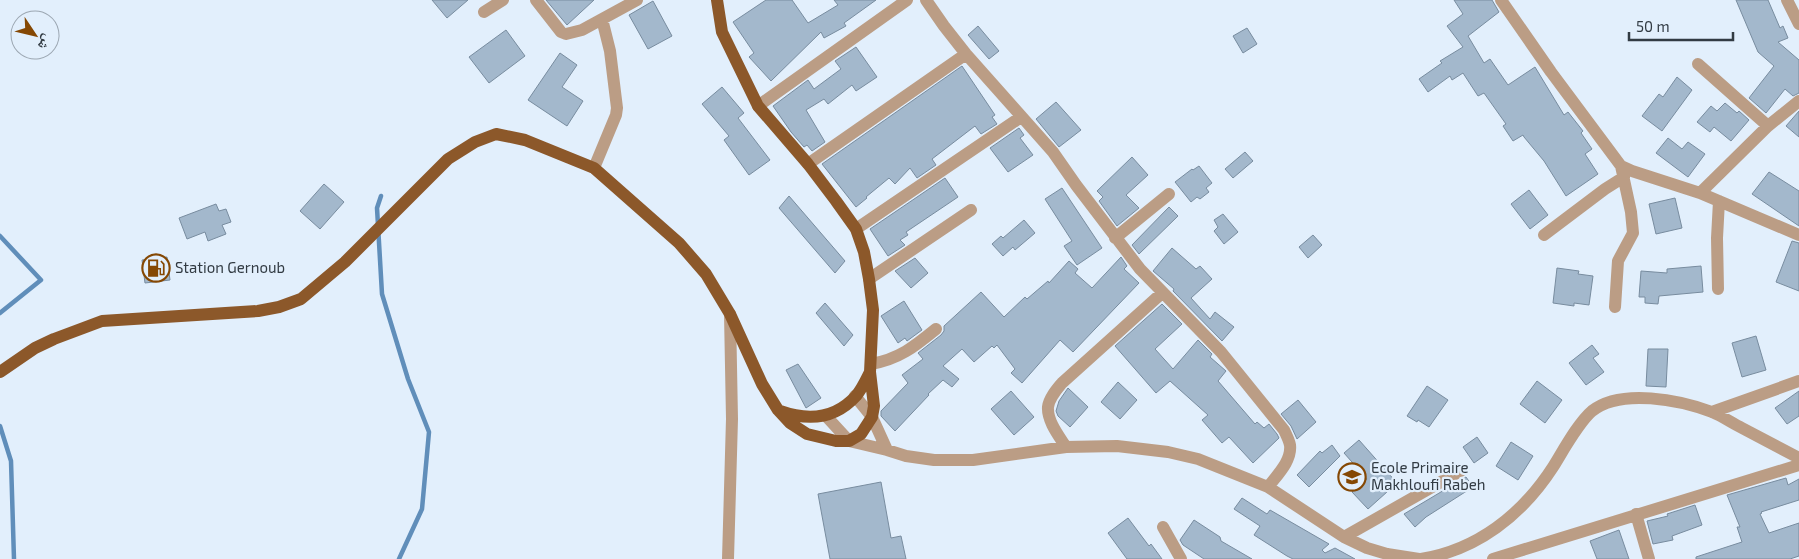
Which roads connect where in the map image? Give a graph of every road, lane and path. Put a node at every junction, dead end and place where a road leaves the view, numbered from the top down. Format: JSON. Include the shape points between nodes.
{"nodes":[{"id":1,"x":503,"y":0,"type":"edge"},
{"id":2,"x":536,"y":0,"type":"edge"},
{"id":3,"x":637,"y":0,"type":"edge"},
{"id":4,"x":717,"y":0,"type":"edge"},
{"id":5,"x":907,"y":0,"type":"edge"},
{"id":6,"x":926,"y":0,"type":"edge"},
{"id":7,"x":1501,"y":0,"type":"edge"},
{"id":8,"x":1787,"y":0,"type":"edge"},
{"id":9,"x":484,"y":12,"type":"dead end"},
{"id":10,"x":602,"y":19,"type":"junction"},
{"id":11,"x":1799,"y":24,"type":"edge"},
{"id":12,"x":966,"y":54,"type":"junction"},
{"id":13,"x":1698,"y":64,"type":"dead end"},
{"id":14,"x":1799,"y":100,"type":"edge"},
{"id":15,"x":758,"y":106,"type":"junction"},
{"id":16,"x":1021,"y":117,"type":"junction"},
{"id":17,"x":1768,"y":126,"type":"junction"},
{"id":18,"x":808,"y":164,"type":"junction"},
{"id":19,"x":594,"y":168,"type":"junction"},
{"id":20,"x":1622,"y":171,"type":"junction"},
{"id":21,"x":1700,"y":192,"type":"junction"},
{"id":22,"x":1169,"y":194,"type":"dead end"},
{"id":23,"x":1719,"y":202,"type":"junction"},
{"id":24,"x":972,"y":210,"type":"dead end"},
{"id":25,"x":856,"y":229,"type":"junction"},
{"id":26,"x":1544,"y":235,"type":"dead end"},
{"id":27,"x":1799,"y":235,"type":"edge"},
{"id":28,"x":1116,"y":238,"type":"junction"},
{"id":29,"x":869,"y":279,"type":"junction"},
{"id":30,"x":1718,"y":289,"type":"dead end"},
{"id":31,"x":1162,"y":293,"type":"junction"},
{"id":32,"x":1615,"y":307,"type":"dead end"},
{"id":33,"x":730,"y":314,"type":"junction"},
{"id":34,"x":936,"y":329,"type":"dead end"},
{"id":35,"x":870,"y":368,"type":"junction"},
{"id":36,"x":0,"y":372,"type":"edge"},
{"id":37,"x":1799,"y":381,"type":"edge"},
{"id":38,"x":855,"y":396,"type":"junction"},
{"id":39,"x":778,"y":410,"type":"junction"},
{"id":40,"x":1712,"y":412,"type":"junction"},
{"id":41,"x":826,"y":416,"type":"junction"},
{"id":42,"x":872,"y":417,"type":"junction"},
{"id":43,"x":849,"y":441,"type":"junction"},
{"id":44,"x":1066,"y":447,"type":"junction"},
{"id":45,"x":887,"y":450,"type":"junction"},
{"id":46,"x":1799,"y":458,"type":"edge"},
{"id":47,"x":1799,"y":465,"type":"edge"},
{"id":48,"x":1462,"y":470,"type":"dead end"},
{"id":49,"x":1268,"y":486,"type":"junction"},
{"id":50,"x":1636,"y":514,"type":"junction"},
{"id":51,"x":1164,"y":527,"type":"dead end"},
{"id":52,"x":1344,"y":537,"type":"junction"},
{"id":53,"x":1370,"y":553,"type":"edge"},
{"id":54,"x":728,"y":559,"type":"edge"},
{"id":55,"x":1180,"y":559,"type":"edge"},
{"id":56,"x":1420,"y":559,"type":"edge"},
{"id":57,"x":1493,"y":559,"type":"edge"},
{"id":58,"x":1649,"y":559,"type":"edge"}],
"edges":[{"from":1,"to":9,"type":"street"},
{"from":2,"to":10,"type":"street","via":[[566,34]]},
{"from":3,"to":10,"type":"street"},
{"from":4,"to":15,"type":"main road","via":[[722,32]]},
{"from":5,"to":15,"type":"street"},
{"from":6,"to":12,"type":"street"},
{"from":7,"to":20,"type":"street"},
{"from":8,"to":11,"type":"street"},
{"from":10,"to":19,"type":"street","via":[[610,51],[617,108]]},
{"from":12,"to":16,"type":"street"},
{"from":12,"to":18,"type":"street"},
{"from":13,"to":17,"type":"street"},
{"from":14,"to":17,"type":"street"},
{"from":15,"to":18,"type":"main road"},
{"from":16,"to":25,"type":"street"},
{"from":16,"to":28,"type":"street","via":[[1053,152]]},
{"from":17,"to":21,"type":"street"},
{"from":18,"to":25,"type":"main road"},
{"from":19,"to":33,"type":"main road","via":[[679,243],[706,274]]},
{"from":19,"to":36,"type":"main road","via":[[525,140],[496,134],[475,142],[448,159],[345,262],[301,299],[258,311],[102,321],[54,338]]},
{"from":20,"to":21,"type":"street"},
{"from":20,"to":26,"type":"street","via":[[1605,189]]},
{"from":20,"to":32,"type":"street","via":[[1633,233],[1618,261]]},
{"from":21,"to":23,"type":"street"},
{"from":22,"to":28,"type":"street"},
{"from":23,"to":27,"type":"street"},
{"from":23,"to":30,"type":"street"},
{"from":24,"to":29,"type":"street"},
{"from":25,"to":29,"type":"main road"},
{"from":28,"to":31,"type":"street"},
{"from":29,"to":35,"type":"main road","via":[[873,310]]},
{"from":31,"to":44,"type":"street","via":[[1062,383],[1053,395],[1048,407],[1052,422]]},
{"from":31,"to":49,"type":"street","via":[[1221,352],[1284,430],[1290,454]]},
{"from":33,"to":39,"type":"main road","via":[[762,384]]},
{"from":33,"to":54,"type":"street","via":[[732,419]]},
{"from":34,"to":35,"type":"street","via":[[902,355]]},
{"from":35,"to":38,"type":"main road"},
{"from":35,"to":42,"type":"main road"},
{"from":37,"to":40,"type":"street"},
{"from":38,"to":41,"type":"main road"},
{"from":38,"to":42,"type":"street"},
{"from":39,"to":41,"type":"main road","via":[[793,416]]},
{"from":39,"to":43,"type":"main road","via":[[807,434]]},
{"from":40,"to":46,"type":"street"},
{"from":40,"to":56,"type":"street","via":[[1672,401],[1635,397],[1610,401],[1592,411],[1534,493],[1502,524],[1456,551]]},
{"from":41,"to":43,"type":"street"},
{"from":42,"to":43,"type":"main road","via":[[861,434]]},
{"from":42,"to":45,"type":"street"},
{"from":43,"to":45,"type":"street"},
{"from":44,"to":45,"type":"street","via":[[973,460],[934,460]]},
{"from":44,"to":49,"type":"street","via":[[1117,446],[1168,452],[1198,459]]},
{"from":47,"to":50,"type":"street"},
{"from":48,"to":52,"type":"street"},
{"from":49,"to":52,"type":"street"},
{"from":50,"to":57,"type":"street"},
{"from":50,"to":58,"type":"street"},
{"from":51,"to":55,"type":"street"},
{"from":52,"to":53,"type":"street"},
{"from":53,"to":56,"type":"street"}]}
